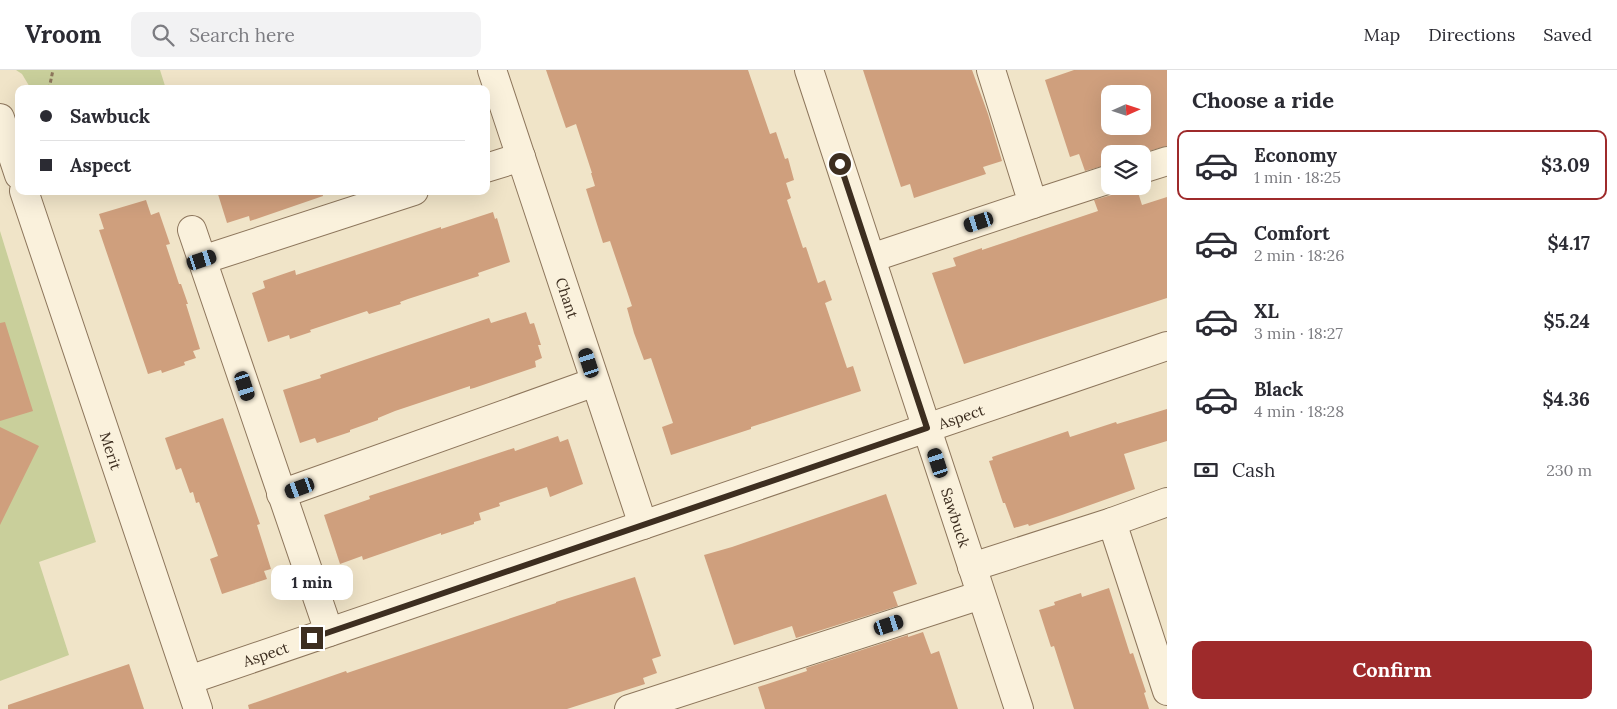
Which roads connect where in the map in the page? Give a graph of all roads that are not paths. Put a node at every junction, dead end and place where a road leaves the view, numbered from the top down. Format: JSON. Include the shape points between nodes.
{"nodes":[{"id":1,"x":492,"y":70,"type":"edge"},
{"id":2,"x":809,"y":70,"type":"edge"},
{"id":3,"x":991,"y":70,"type":"edge"},
{"id":4,"x":0,"y":118,"type":"edge"},
{"id":5,"x":521,"y":156,"type":"junction"},
{"id":6,"x":1167,"y":161,"type":"edge"},
{"id":7,"x":15,"y":163,"type":"edge"},
{"id":8,"x":1151,"y":166,"type":"edge"},
{"id":9,"x":490,"y":167,"type":"edge"},
{"id":10,"x":1101,"y":182,"type":"edge"},
{"id":11,"x":25,"y":195,"type":"edge"},
{"id":12,"x":402,"y":195,"type":"edge"},
{"id":13,"x":1033,"y":204,"type":"junction"},
{"id":14,"x":192,"y":230,"type":"dead end"},
{"id":15,"x":871,"y":258,"type":"junction"},
{"id":16,"x":202,"y":260,"type":"junction"},
{"id":17,"x":1167,"y":346,"type":"edge"},
{"id":18,"x":595,"y":382,"type":"junction"},
{"id":19,"x":927,"y":428,"type":"junction"},
{"id":20,"x":281,"y":494,"type":"junction"},
{"id":21,"x":1167,"y":502,"type":"edge"},
{"id":22,"x":1112,"y":522,"type":"junction"},
{"id":23,"x":644,"y":525,"type":"junction"},
{"id":24,"x":972,"y":567,"type":"junction"},
{"id":25,"x":981,"y":595,"type":"junction"},
{"id":26,"x":329,"y":632,"type":"junction"},
{"id":27,"x":189,"y":680,"type":"junction"},
{"id":28,"x":1167,"y":691,"type":"edge"},
{"id":29,"x":198,"y":709,"type":"edge"},
{"id":30,"x":629,"y":709,"type":"edge"},
{"id":31,"x":1020,"y":709,"type":"edge"}],
"edges":[{"from":1,"to":5,"type":"street","name":"Chant"},
{"from":2,"to":15,"type":"street","name":"Sawbuck"},
{"from":3,"to":13,"type":"street"},
{"from":4,"to":7,"type":"street"},
{"from":5,"to":9,"type":"street"},
{"from":5,"to":18,"type":"street","name":"Chant"},
{"from":6,"to":8,"type":"street"},
{"from":10,"to":13,"type":"street"},
{"from":11,"to":27,"type":"street","name":"Merit"},
{"from":12,"to":16,"type":"street"},
{"from":13,"to":15,"type":"street"},
{"from":14,"to":16,"type":"street"},
{"from":15,"to":19,"type":"street","name":"Sawbuck"},
{"from":16,"to":20,"type":"street"},
{"from":17,"to":19,"type":"street","name":"Aspect"},
{"from":18,"to":20,"type":"street"},
{"from":18,"to":23,"type":"street","name":"Chant"},
{"from":19,"to":23,"type":"street","name":"Aspect"},
{"from":19,"to":24,"type":"street","name":"Sawbuck"},
{"from":20,"to":26,"type":"street"},
{"from":21,"to":22,"type":"street"},
{"from":22,"to":24,"type":"street"},
{"from":22,"to":28,"type":"street"},
{"from":23,"to":26,"type":"street","name":"Aspect"},
{"from":24,"to":25,"type":"street","name":"Sawbuck"},
{"from":25,"to":30,"type":"street"},
{"from":25,"to":31,"type":"street","name":"Sawbuck"},
{"from":26,"to":27,"type":"street","name":"Aspect"},
{"from":27,"to":29,"type":"street","name":"Merit"}]}
